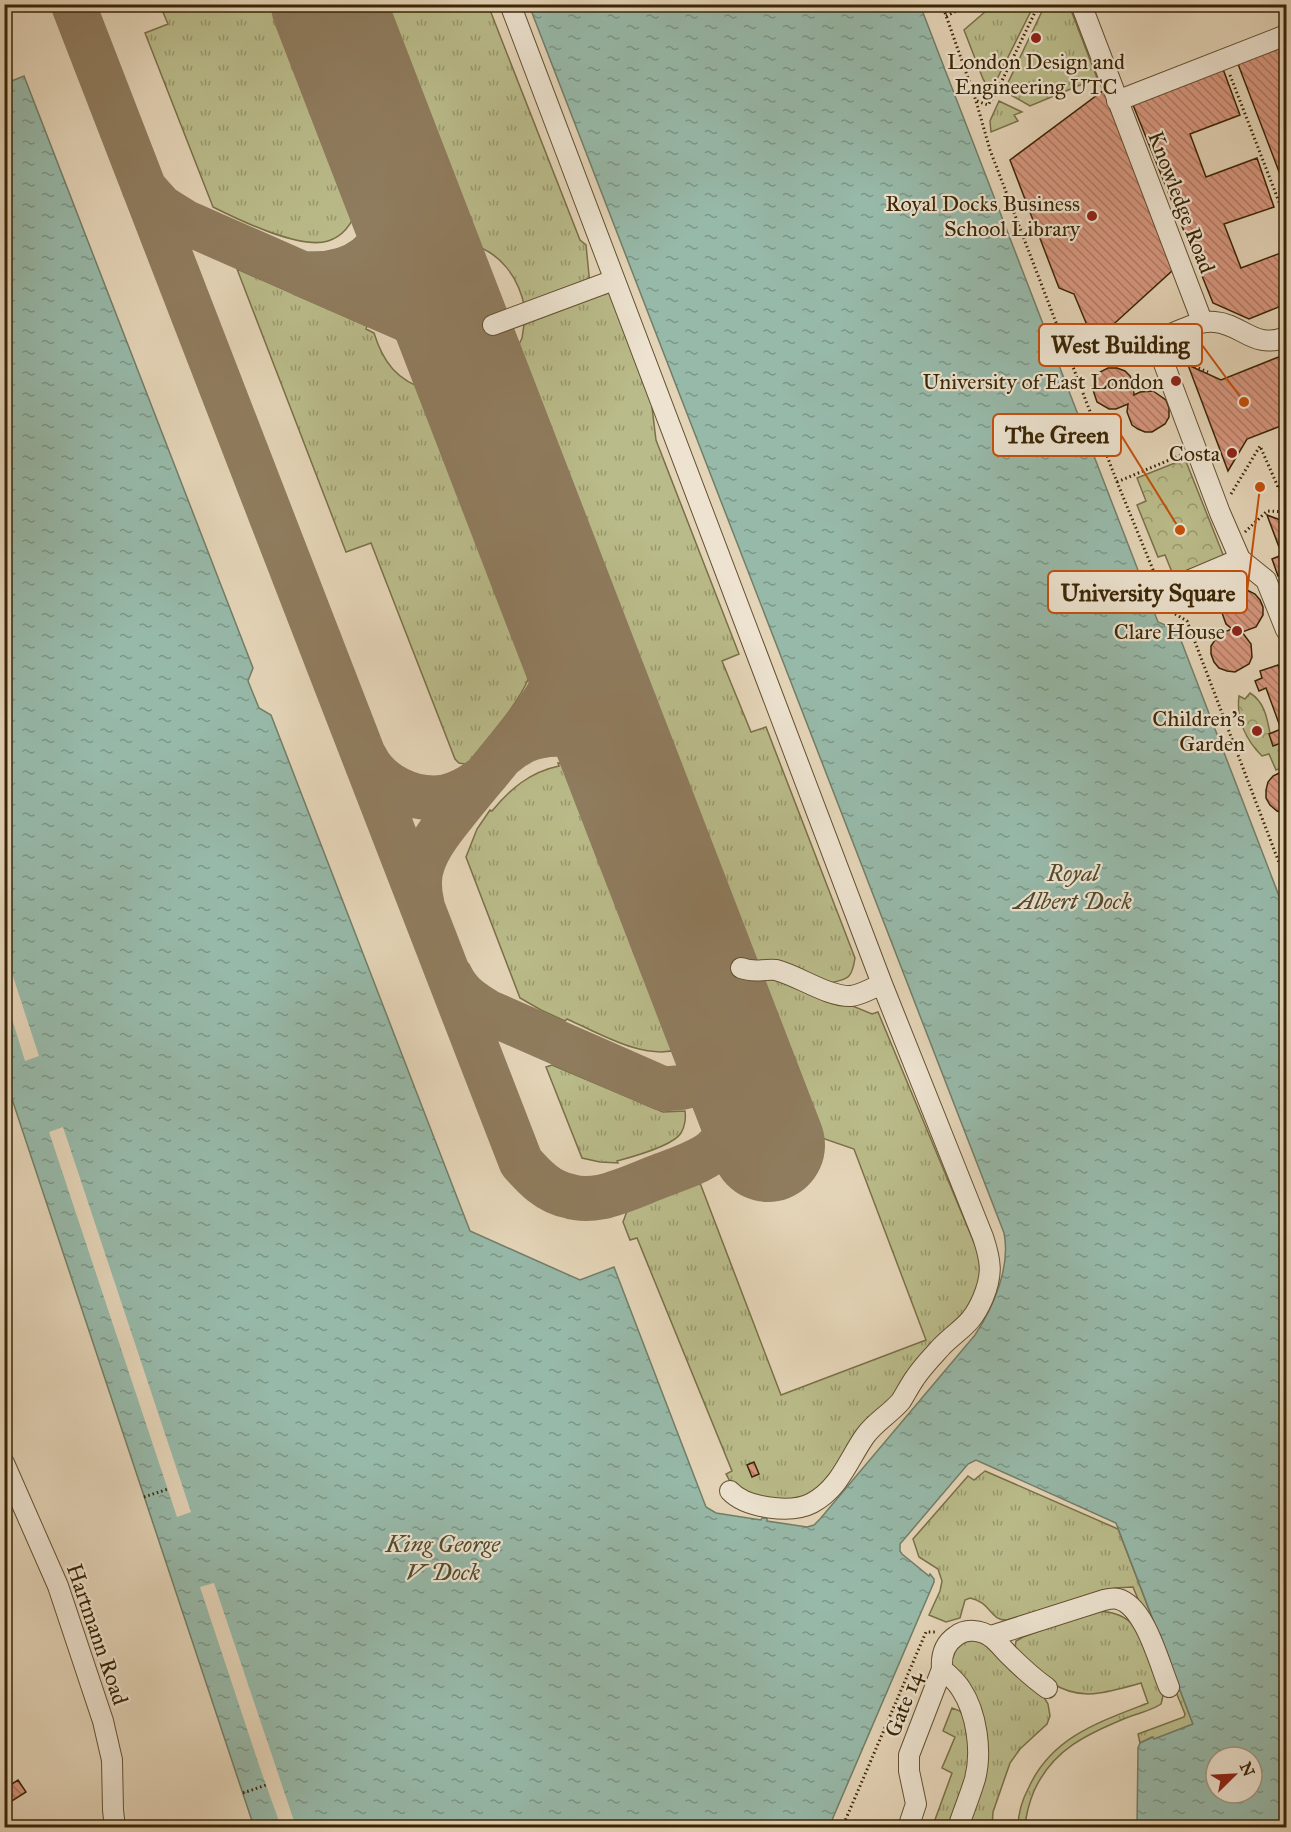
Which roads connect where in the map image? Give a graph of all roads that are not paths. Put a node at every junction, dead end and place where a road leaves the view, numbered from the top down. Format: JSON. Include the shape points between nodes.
{"nodes":[{"id":1,"x":510,"y":4,"type":"edge"},
{"id":2,"x":1081,"y":4,"type":"edge"},
{"id":3,"x":1287,"y":35,"type":"edge"},
{"id":4,"x":1117,"y":101,"type":"junction"},
{"id":5,"x":614,"y":280,"type":"junction"},
{"id":6,"x":1202,"y":321,"type":"junction"},
{"id":7,"x":493,"y":325,"type":"dead end"},
{"id":8,"x":1287,"y":337,"type":"edge"},
{"id":9,"x":1240,"y":560,"type":"junction"},
{"id":10,"x":1162,"y":592,"type":"road end"},
{"id":11,"x":1287,"y":630,"type":"edge"},
{"id":12,"x":741,"y":968,"type":"dead end"},
{"id":13,"x":882,"y":984,"type":"junction"},
{"id":14,"x":4,"y":1464,"type":"edge"},
{"id":15,"x":730,"y":1491,"type":"dead end"},
{"id":16,"x":991,"y":1636,"type":"junction"},
{"id":17,"x":942,"y":1669,"type":"junction"},
{"id":18,"x":1169,"y":1687,"type":"dead end"},
{"id":19,"x":1047,"y":1688,"type":"dead end"},
{"id":20,"x":115,"y":1827,"type":"edge"},
{"id":21,"x":908,"y":1827,"type":"edge"},
{"id":22,"x":958,"y":1827,"type":"edge"}],
"edges":[{"from":1,"to":5,"type":"lane"},
{"from":2,"to":4,"type":"lane","name":"Knowledge Road"},
{"from":3,"to":4,"type":"lane"},
{"from":4,"to":6,"type":"lane","name":"Knowledge Road"},
{"from":5,"to":7,"type":"lane"},
{"from":5,"to":13,"type":"lane"},
{"from":6,"to":8,"type":"lane","via":[[1219,322],[1262,341]]},
{"from":6,"to":9,"type":"lane","via":[[1166,336],[1160,353]]},
{"from":9,"to":10,"type":"lane"},
{"from":9,"to":11,"type":"lane","via":[[1266,580]]},
{"from":12,"to":13,"type":"lane","via":[[752,972],[776,970],[846,996]]},
{"from":13,"to":15,"type":"lane","via":[[982,1237],[990,1260],[988,1286],[968,1324],[944,1344],[915,1377],[902,1399],[873,1426],[844,1472],[820,1498],[803,1507],[780,1509],[741,1500]]},
{"from":14,"to":20,"type":"lane","name":"Hartmann Road","via":[[58,1586],[103,1721],[112,1760]]},
{"from":16,"to":17,"type":"lane","name":"Gate 14","via":[[973,1630],[957,1634],[945,1648]]},
{"from":16,"to":18,"type":"lane","via":[[1117,1599],[1129,1604],[1141,1618]]},
{"from":16,"to":19,"type":"lane"},
{"from":17,"to":21,"type":"lane","name":"Gate 14","via":[[909,1755],[916,1804]]},
{"from":17,"to":22,"type":"lane","via":[[961,1688],[977,1739],[975,1778]]}]}
